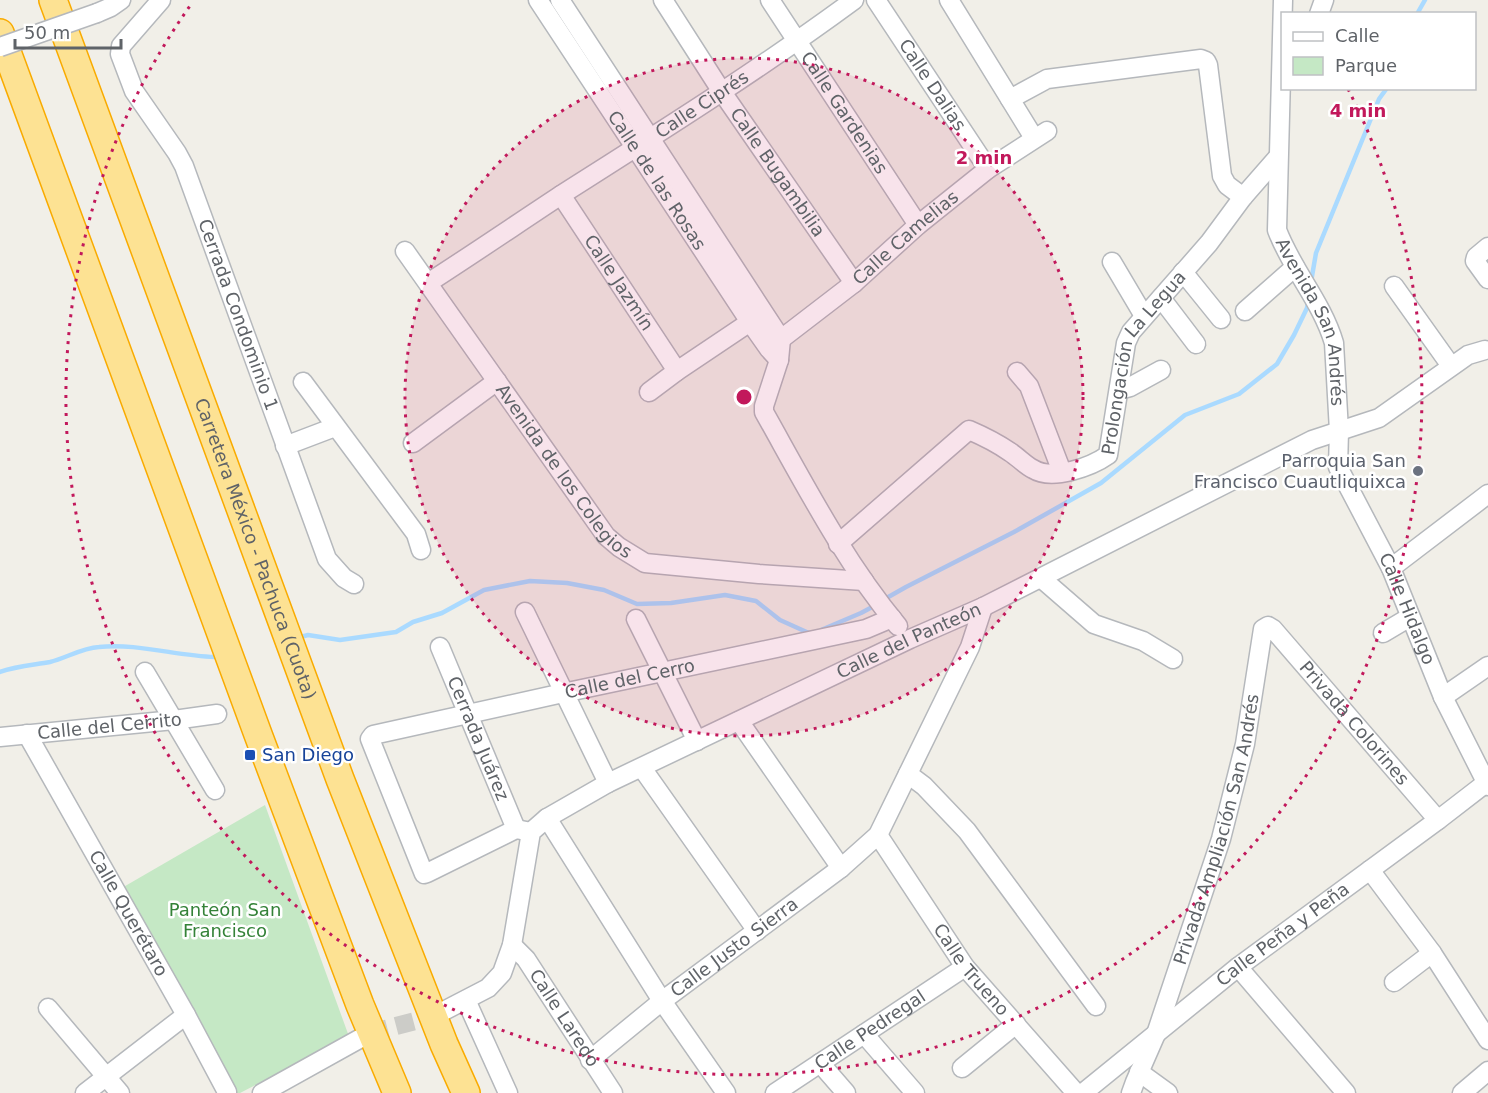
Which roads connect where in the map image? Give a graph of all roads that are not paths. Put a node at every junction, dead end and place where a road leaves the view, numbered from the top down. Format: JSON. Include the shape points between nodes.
{"nodes":[{"id":1,"x":53,"y":0,"type":"edge"},
{"id":2,"x":121,"y":0,"type":"edge"},
{"id":3,"x":160,"y":0,"type":"edge"},
{"id":4,"x":538,"y":0,"type":"edge"},
{"id":5,"x":560,"y":0,"type":"edge"},
{"id":6,"x":663,"y":0,"type":"edge"},
{"id":7,"x":770,"y":0,"type":"edge"},
{"id":8,"x":854,"y":0,"type":"edge"},
{"id":9,"x":876,"y":0,"type":"edge"},
{"id":10,"x":949,"y":0,"type":"edge"},
{"id":11,"x":0,"y":33,"type":"edge"},
{"id":12,"x":797,"y":42,"type":"junction"},
{"id":13,"x":0,"y":47,"type":"edge"},
{"id":14,"x":722,"y":92,"type":"junction"},
{"id":15,"x":1283,"y":93,"type":"edge"},
{"id":16,"x":1010,"y":99,"type":"junction"},
{"id":17,"x":643,"y":143,"type":"junction"},
{"id":18,"x":1278,"y":157,"type":"junction"},
{"id":19,"x":988,"y":169,"type":"junction"},
{"id":20,"x":561,"y":195,"type":"junction"},
{"id":21,"x":1242,"y":197,"type":"junction"},
{"id":22,"x":918,"y":225,"type":"junction"},
{"id":23,"x":1488,"y":247,"type":"edge"},
{"id":24,"x":405,"y":250,"type":"dead end"},
{"id":25,"x":1112,"y":262,"type":"dead end"},
{"id":26,"x":1183,"y":272,"type":"junction"},
{"id":27,"x":1299,"y":273,"type":"junction"},
{"id":28,"x":1488,"y":279,"type":"edge"},
{"id":29,"x":428,"y":283,"type":"junction"},
{"id":30,"x":854,"y":283,"type":"junction"},
{"id":31,"x":1394,"y":286,"type":"dead end"},
{"id":32,"x":1161,"y":298,"type":"junction"},
{"id":33,"x":1245,"y":311,"type":"dead end"},
{"id":34,"x":1144,"y":316,"type":"junction"},
{"id":35,"x":1221,"y":319,"type":"dead end"},
{"id":36,"x":750,"y":321,"type":"junction"},
{"id":37,"x":1196,"y":344,"type":"dead end"},
{"id":38,"x":776,"y":349,"type":"junction"},
{"id":39,"x":1487,"y":349,"type":"edge"},
{"id":40,"x":1451,"y":366,"type":"junction"},
{"id":41,"x":1161,"y":370,"type":"dead end"},
{"id":42,"x":677,"y":371,"type":"junction"},
{"id":43,"x":1017,"y":372,"type":"dead end"},
{"id":44,"x":497,"y":381,"type":"junction"},
{"id":45,"x":303,"y":382,"type":"dead end"},
{"id":46,"x":1119,"y":390,"type":"junction"},
{"id":47,"x":649,"y":393,"type":"dead end"},
{"id":48,"x":335,"y":427,"type":"junction"},
{"id":49,"x":1339,"y":431,"type":"junction"},
{"id":50,"x":413,"y":443,"type":"dead end"},
{"id":51,"x":285,"y":446,"type":"junction"},
{"id":52,"x":1062,"y":472,"type":"junction"},
{"id":53,"x":1488,"y":494,"type":"edge"},
{"id":54,"x":838,"y":544,"type":"junction"},
{"id":55,"x":421,"y":550,"type":"dead end"},
{"id":56,"x":1391,"y":568,"type":"junction"},
{"id":57,"x":1041,"y":578,"type":"junction"},
{"id":58,"x":864,"y":582,"type":"junction"},
{"id":59,"x":354,"y":584,"type":"dead end"},
{"id":60,"x":884,"y":608,"type":"junction"},
{"id":61,"x":983,"y":608,"type":"junction"},
{"id":62,"x":525,"y":612,"type":"dead end"},
{"id":63,"x":1410,"y":617,"type":"junction"},
{"id":64,"x":636,"y":619,"type":"dead end"},
{"id":65,"x":1268,"y":626,"type":"joint"},
{"id":66,"x":1383,"y":633,"type":"dead end"},
{"id":67,"x":910,"y":639,"type":"junction"},
{"id":68,"x":440,"y":647,"type":"dead end"},
{"id":69,"x":1173,"y":659,"type":"dead end"},
{"id":70,"x":1488,"y":666,"type":"edge"},
{"id":71,"x":145,"y":672,"type":"dead end"},
{"id":72,"x":662,"y":672,"type":"junction"},
{"id":73,"x":563,"y":693,"type":"junction"},
{"id":74,"x":1443,"y":697,"type":"junction"},
{"id":75,"x":217,"y":714,"type":"dead end"},
{"id":76,"x":468,"y":714,"type":"junction"},
{"id":77,"x":174,"y":720,"type":"junction"},
{"id":78,"x":739,"y":721,"type":"junction"},
{"id":79,"x":27,"y":735,"type":"junction"},
{"id":80,"x":0,"y":737,"type":"edge"},
{"id":81,"x":697,"y":741,"type":"junction"},
{"id":82,"x":642,"y":768,"type":"junction"},
{"id":83,"x":908,"y":774,"type":"junction"},
{"id":84,"x":608,"y":783,"type":"junction"},
{"id":85,"x":1487,"y":784,"type":"edge"},
{"id":86,"x":215,"y":790,"type":"dead end"},
{"id":87,"x":547,"y":818,"type":"junction"},
{"id":88,"x":1438,"y":820,"type":"junction"},
{"id":89,"x":524,"y":831,"type":"junction"},
{"id":90,"x":878,"y":835,"type":"junction"},
{"id":91,"x":841,"y":868,"type":"junction"},
{"id":92,"x":1370,"y":870,"type":"junction"},
{"id":93,"x":424,"y":874,"type":"joint"},
{"id":94,"x":757,"y":931,"type":"junction"},
{"id":95,"x":512,"y":945,"type":"junction"},
{"id":96,"x":1432,"y":953,"type":"junction"},
{"id":97,"x":965,"y":967,"type":"junction"},
{"id":98,"x":1238,"y":967,"type":"junction"},
{"id":99,"x":1394,"y":982,"type":"dead end"},
{"id":100,"x":466,"y":1000,"type":"junction"},
{"id":101,"x":662,"y":1001,"type":"junction"},
{"id":102,"x":1096,"y":1006,"type":"dead end"},
{"id":103,"x":48,"y":1008,"type":"dead end"},
{"id":104,"x":186,"y":1015,"type":"junction"},
{"id":105,"x":434,"y":1016,"type":"tunnel mouth"},
{"id":106,"x":1016,"y":1024,"type":"junction"},
{"id":107,"x":370,"y":1033,"type":"tunnel mouth"},
{"id":108,"x":864,"y":1034,"type":"junction"},
{"id":109,"x":1156,"y":1034,"type":"junction"},
{"id":110,"x":1488,"y":1040,"type":"edge"},
{"id":111,"x":590,"y":1060,"type":"junction"},
{"id":112,"x":820,"y":1063,"type":"junction"},
{"id":113,"x":962,"y":1068,"type":"dead end"},
{"id":114,"x":1488,"y":1071,"type":"edge"},
{"id":115,"x":1139,"y":1072,"type":"junction"},
{"id":116,"x":107,"y":1077,"type":"junction"},
{"id":117,"x":266,"y":1092,"type":"edge"},
{"id":118,"x":85,"y":1093,"type":"edge"},
{"id":119,"x":120,"y":1093,"type":"edge"},
{"id":120,"x":226,"y":1093,"type":"edge"},
{"id":121,"x":397,"y":1093,"type":"edge"},
{"id":122,"x":466,"y":1093,"type":"edge"},
{"id":123,"x":508,"y":1093,"type":"edge"},
{"id":124,"x":613,"y":1093,"type":"edge"},
{"id":125,"x":726,"y":1093,"type":"edge"},
{"id":126,"x":774,"y":1093,"type":"edge"},
{"id":127,"x":846,"y":1093,"type":"edge"},
{"id":128,"x":915,"y":1093,"type":"edge"},
{"id":129,"x":1076,"y":1093,"type":"edge"},
{"id":130,"x":1083,"y":1093,"type":"edge"},
{"id":131,"x":1131,"y":1093,"type":"edge"},
{"id":132,"x":1168,"y":1093,"type":"edge"},
{"id":133,"x":1346,"y":1093,"type":"edge"},
{"id":134,"x":1462,"y":1093,"type":"edge"}],
"edges":[{"from":1,"to":122,"type":"highway","name":"Carretera México - Pachuca (Cuota)","via":[[340,778]]},
{"from":2,"to":13,"type":"street","bridge":true,"via":[[97,13]]},
{"from":3,"to":51,"type":"street","name":"Cerrada Condominio 1","via":[[121,46],[120,54],[134,91],[184,166]]},
{"from":4,"to":17,"type":"street","name":"Calle de las Rosas"},
{"from":5,"to":17,"type":"street","name":"Calle de las Rosas"},
{"from":6,"to":14,"type":"street","name":"Calle Bugambilia"},
{"from":7,"to":12,"type":"street","name":"Calle Gardenias"},
{"from":8,"to":12,"type":"street","name":"Calle Ciprés"},
{"from":9,"to":19,"type":"street","name":"Calle Dalias"},
{"from":10,"to":16,"type":"street"},
{"from":11,"to":121,"type":"highway","via":[[259,737]]},
{"from":12,"to":14,"type":"street","name":"Calle Ciprés"},
{"from":12,"to":22,"type":"street","name":"Calle Gardenias"},
{"from":14,"to":17,"type":"street","name":"Calle Ciprés"},
{"from":14,"to":30,"type":"street","name":"Calle Bugambilia"},
{"from":15,"to":18,"type":"street","name":"Avenida San Andrés"},
{"from":16,"to":19,"type":"street","name":"Calle Camelias","via":[[1041,135]]},
{"from":16,"to":21,"type":"street","via":[[1047,79],[1206,61],[1222,176]]},
{"from":17,"to":20,"type":"street","name":"Calle Ciprés"},
{"from":17,"to":36,"type":"street","name":"Calle de las Rosas"},
{"from":17,"to":38,"type":"street","name":"Calle de las Rosas"},
{"from":18,"to":21,"type":"street","name":"Prolongación La Legua"},
{"from":18,"to":27,"type":"street","name":"Avenida San Andrés","via":[[1277,230]]},
{"from":19,"to":22,"type":"street","name":"Calle Camelias"},
{"from":20,"to":29,"type":"street","name":"Calle Ciprés"},
{"from":20,"to":42,"type":"street","name":"Calle Jazmín"},
{"from":21,"to":26,"type":"street","name":"Prolongación La Legua"},
{"from":22,"to":30,"type":"street","name":"Calle Camelias"},
{"from":23,"to":28,"type":"street","via":[[1475,261]]},
{"from":24,"to":29,"type":"street","name":"Avenida de los Colegios"},
{"from":25,"to":34,"type":"street"},
{"from":26,"to":32,"type":"street","name":"Prolongación La Legua"},
{"from":26,"to":35,"type":"street"},
{"from":27,"to":33,"type":"street"},
{"from":27,"to":49,"type":"street","name":"Avenida San Andrés","via":[[1334,343]]},
{"from":29,"to":44,"type":"street","name":"Avenida de los Colegios"},
{"from":30,"to":38,"type":"street","name":"Calle Camelias"},
{"from":31,"to":40,"type":"street"},
{"from":32,"to":34,"type":"street","name":"Prolongación La Legua"},
{"from":32,"to":37,"type":"street"},
{"from":34,"to":46,"type":"street","name":"Prolongación La Legua","via":[[1126,343]]},
{"from":36,"to":38,"type":"street","name":"Calle de las Rosas"},
{"from":36,"to":42,"type":"street"},
{"from":38,"to":54,"type":"street","via":[[764,412]]},
{"from":39,"to":40,"type":"street","name":"Calle del Panteón"},
{"from":40,"to":49,"type":"street","name":"Calle del Panteón","via":[[1379,418]]},
{"from":41,"to":46,"type":"street"},
{"from":42,"to":47,"type":"street"},
{"from":43,"to":52,"type":"street","via":[[1029,386]]},
{"from":44,"to":50,"type":"street"},
{"from":44,"to":58,"type":"street","name":"Avenida de los Colegios","via":[[606,536],[645,563]]},
{"from":45,"to":48,"type":"street"},
{"from":46,"to":52,"type":"street","name":"Prolongación La Legua","via":[[1108,455],[1074,471]]},
{"from":48,"to":51,"type":"street"},
{"from":48,"to":55,"type":"street","via":[[416,534]]},
{"from":49,"to":56,"type":"street","name":"Calle Hidalgo","via":[[1338,467]]},
{"from":49,"to":57,"type":"street","name":"Calle del Panteón","via":[[1312,440]]},
{"from":51,"to":59,"type":"street","name":"Cerrada Condominio 1","via":[[327,559]]},
{"from":52,"to":54,"type":"street","name":"Prolongación La Legua","via":[[1047,474],[1034,470],[990,439],[969,430]]},
{"from":53,"to":56,"type":"street"},
{"from":54,"to":58,"type":"street"},
{"from":56,"to":63,"type":"street","name":"Calle Hidalgo"},
{"from":57,"to":61,"type":"street","name":"Calle del Panteón"},
{"from":57,"to":69,"type":"street","via":[[1094,624],[1143,641]]},
{"from":58,"to":60,"type":"street"},
{"from":60,"to":67,"type":"street"},
{"from":60,"to":72,"type":"street","name":"Calle del Cerro","via":[[866,629]]},
{"from":61,"to":67,"type":"street","name":"Calle del Panteón"},
{"from":61,"to":83,"type":"street","via":[[970,647]]},
{"from":62,"to":73,"type":"street"},
{"from":63,"to":66,"type":"street"},
{"from":63,"to":74,"type":"street","name":"Calle Hidalgo"},
{"from":64,"to":72,"type":"street"},
{"from":65,"to":88,"type":"street","name":"Privada Colorines"},
{"from":65,"to":109,"type":"street","name":"Privada Ampliación San Andrés","via":[[1263,629],[1245,744],[1221,839]]},
{"from":67,"to":78,"type":"street","name":"Calle del Panteón"},
{"from":68,"to":76,"type":"street","name":"Cerrada Juárez"},
{"from":70,"to":74,"type":"street"},
{"from":71,"to":77,"type":"street"},
{"from":72,"to":73,"type":"street","name":"Calle del Cerro"},
{"from":72,"to":81,"type":"street"},
{"from":73,"to":76,"type":"street","name":"Calle del Cerro"},
{"from":73,"to":84,"type":"street"},
{"from":74,"to":85,"type":"street","name":"Calle Hidalgo"},
{"from":75,"to":77,"type":"street","name":"Calle del Cerrito"},
{"from":76,"to":89,"type":"street","name":"Cerrada Juárez"},
{"from":76,"to":93,"type":"street","name":"Calle del Cerro","via":[[373,735],[370,739]]},
{"from":77,"to":79,"type":"street","name":"Calle del Cerrito"},
{"from":77,"to":86,"type":"street"},
{"from":78,"to":81,"type":"street","name":"Calle del Panteón"},
{"from":78,"to":91,"type":"street"},
{"from":79,"to":80,"type":"street","name":"Calle del Cerrito"},
{"from":79,"to":104,"type":"street","name":"Calle Querétaro"},
{"from":81,"to":82,"type":"street","name":"Calle del Panteón"},
{"from":82,"to":84,"type":"street","name":"Calle del Panteón"},
{"from":82,"to":94,"type":"street"},
{"from":83,"to":90,"type":"street"},
{"from":83,"to":102,"type":"street","via":[[967,831]]},
{"from":84,"to":87,"type":"street","name":"Calle del Panteón"},
{"from":85,"to":88,"type":"street","name":"Calle Peña y Peña"},
{"from":87,"to":89,"type":"street","name":"Calle del Panteón"},
{"from":87,"to":101,"type":"street"},
{"from":88,"to":92,"type":"street","name":"Calle Peña y Peña"},
{"from":89,"to":93,"type":"street","name":"Calle del Panteón"},
{"from":89,"to":95,"type":"street"},
{"from":90,"to":91,"type":"street","name":"Calle Justo Sierra"},
{"from":90,"to":97,"type":"street","name":"Calle Trueno"},
{"from":91,"to":94,"type":"street","name":"Calle Justo Sierra"},
{"from":92,"to":96,"type":"street"},
{"from":92,"to":98,"type":"street","name":"Calle Peña y Peña"},
{"from":94,"to":101,"type":"street","name":"Calle Justo Sierra"},
{"from":95,"to":100,"type":"street","via":[[502,973],[488,988]]},
{"from":95,"to":111,"type":"street","name":"Calle Laredo","via":[[526,959]]},
{"from":96,"to":99,"type":"street"},
{"from":96,"to":110,"type":"street"},
{"from":97,"to":106,"type":"street","name":"Calle Trueno"},
{"from":97,"to":108,"type":"street","name":"Calle Pedregal"},
{"from":98,"to":109,"type":"street","name":"Calle Peña y Peña"},
{"from":98,"to":133,"type":"street"},
{"from":100,"to":105,"type":"street"},
{"from":100,"to":123,"type":"street"},
{"from":101,"to":111,"type":"street","name":"Calle Justo Sierra"},
{"from":101,"to":125,"type":"street"},
{"from":103,"to":116,"type":"street"},
{"from":104,"to":116,"type":"street"},
{"from":104,"to":120,"type":"street","name":"Calle Querétaro"},
{"from":106,"to":113,"type":"street"},
{"from":106,"to":129,"type":"street","name":"Calle Trueno"},
{"from":107,"to":117,"type":"street"},
{"from":108,"to":112,"type":"street","name":"Calle Pedregal"},
{"from":108,"to":128,"type":"street"},
{"from":109,"to":115,"type":"street","name":"Privada Ampliación San Andrés"},
{"from":109,"to":130,"type":"street","name":"Calle Peña y Peña"},
{"from":111,"to":124,"type":"street","name":"Calle Laredo"},
{"from":112,"to":126,"type":"street","name":"Calle Pedregal"},
{"from":112,"to":127,"type":"street"},
{"from":114,"to":134,"type":"street"},
{"from":115,"to":131,"type":"street","name":"Privada Ampliación San Andrés"},
{"from":115,"to":132,"type":"street"},
{"from":116,"to":118,"type":"street"},
{"from":116,"to":119,"type":"street"}]}
